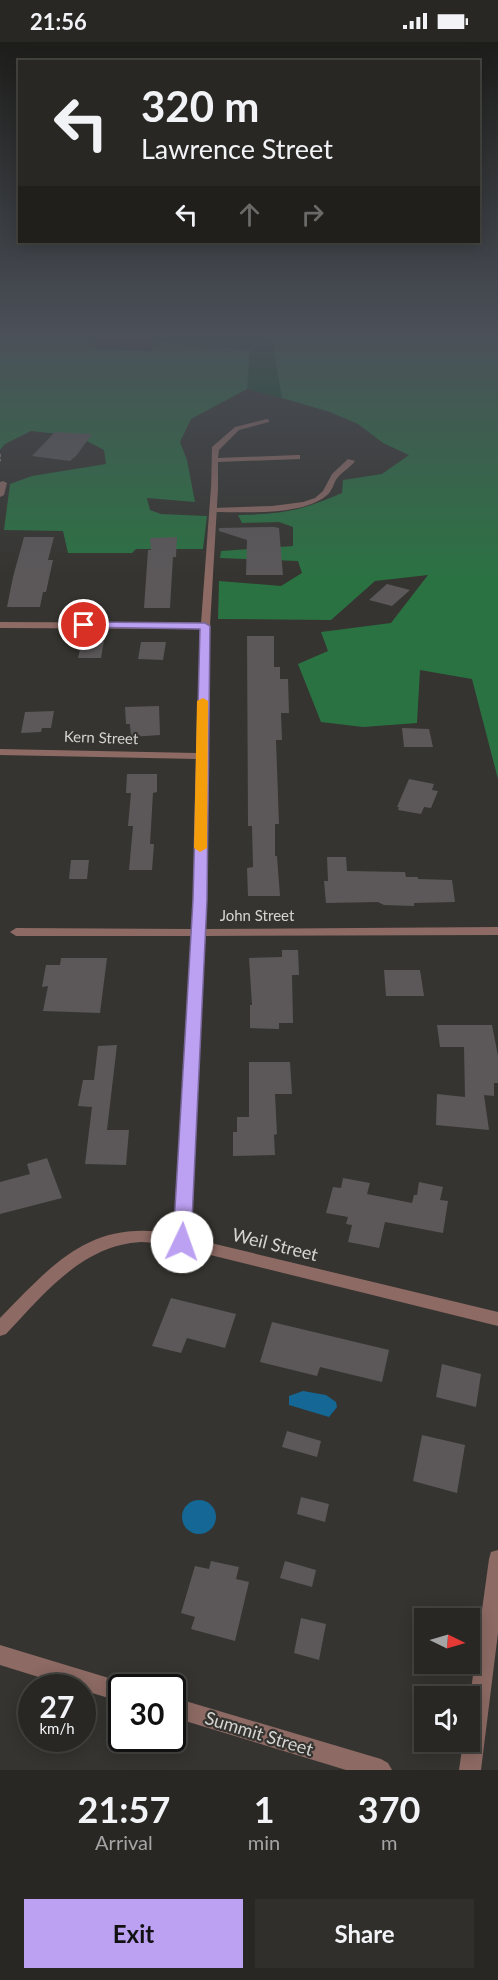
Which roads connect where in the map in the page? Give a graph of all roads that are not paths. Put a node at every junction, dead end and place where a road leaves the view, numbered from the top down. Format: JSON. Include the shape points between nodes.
{"nodes":[{"id":1,"x":267,"y":421,"type":"dead end"},
{"id":2,"x":297,"y":457,"type":"dead end"},
{"id":3,"x":215,"y":460,"type":"junction"},
{"id":4,"x":351,"y":461,"type":"dead end"},
{"id":5,"x":3,"y":483,"type":"dead end"},
{"id":6,"x":0,"y":495,"type":"edge"},
{"id":7,"x":213,"y":510,"type":"junction"},
{"id":8,"x":0,"y":625,"type":"edge"},
{"id":9,"x":205,"y":626,"type":"junction"},
{"id":10,"x":0,"y":752,"type":"edge"},
{"id":11,"x":201,"y":756,"type":"junction"},
{"id":12,"x":498,"y":931,"type":"edge"},
{"id":13,"x":16,"y":932,"type":"dead end"},
{"id":14,"x":198,"y":932,"type":"junction"},
{"id":15,"x":182,"y":1242,"type":"junction"},
{"id":16,"x":498,"y":1319,"type":"edge"},
{"id":17,"x":0,"y":1329,"type":"edge"},
{"id":18,"x":498,"y":1559,"type":"edge"},
{"id":19,"x":0,"y":1655,"type":"edge"},
{"id":20,"x":108,"y":1688,"type":"edge"},
{"id":21,"x":186,"y":1711,"type":"edge"},
{"id":22,"x":381,"y":1770,"type":"edge"},
{"id":23,"x":470,"y":1770,"type":"edge"}],
"edges":[{"from":1,"to":3,"type":"street","via":[[237,428],[215,449]]},
{"from":2,"to":3,"type":"street"},
{"from":3,"to":7,"type":"street"},
{"from":4,"to":7,"type":"street","via":[[335,474],[325,494],[310,501],[278,509]]},
{"from":5,"to":6,"type":"street"},
{"from":7,"to":9,"type":"street"},
{"from":8,"to":9,"type":"street"},
{"from":9,"to":11,"type":"street"},
{"from":10,"to":11,"type":"street","name":"Kern Street"},
{"from":11,"to":14,"type":"street"},
{"from":12,"to":14,"type":"street","name":"John Street"},
{"from":13,"to":14,"type":"street","name":"John Street"},
{"from":14,"to":15,"type":"street"},
{"from":15,"to":16,"type":"street","name":"Weil Street"},
{"from":15,"to":17,"type":"street","name":"Weil Street","via":[[126,1237],[87,1249],[66,1263]]},
{"from":18,"to":23,"type":"street"},
{"from":19,"to":20,"type":"street"},
{"from":21,"to":22,"type":"street","name":"Summit Street"}]}
